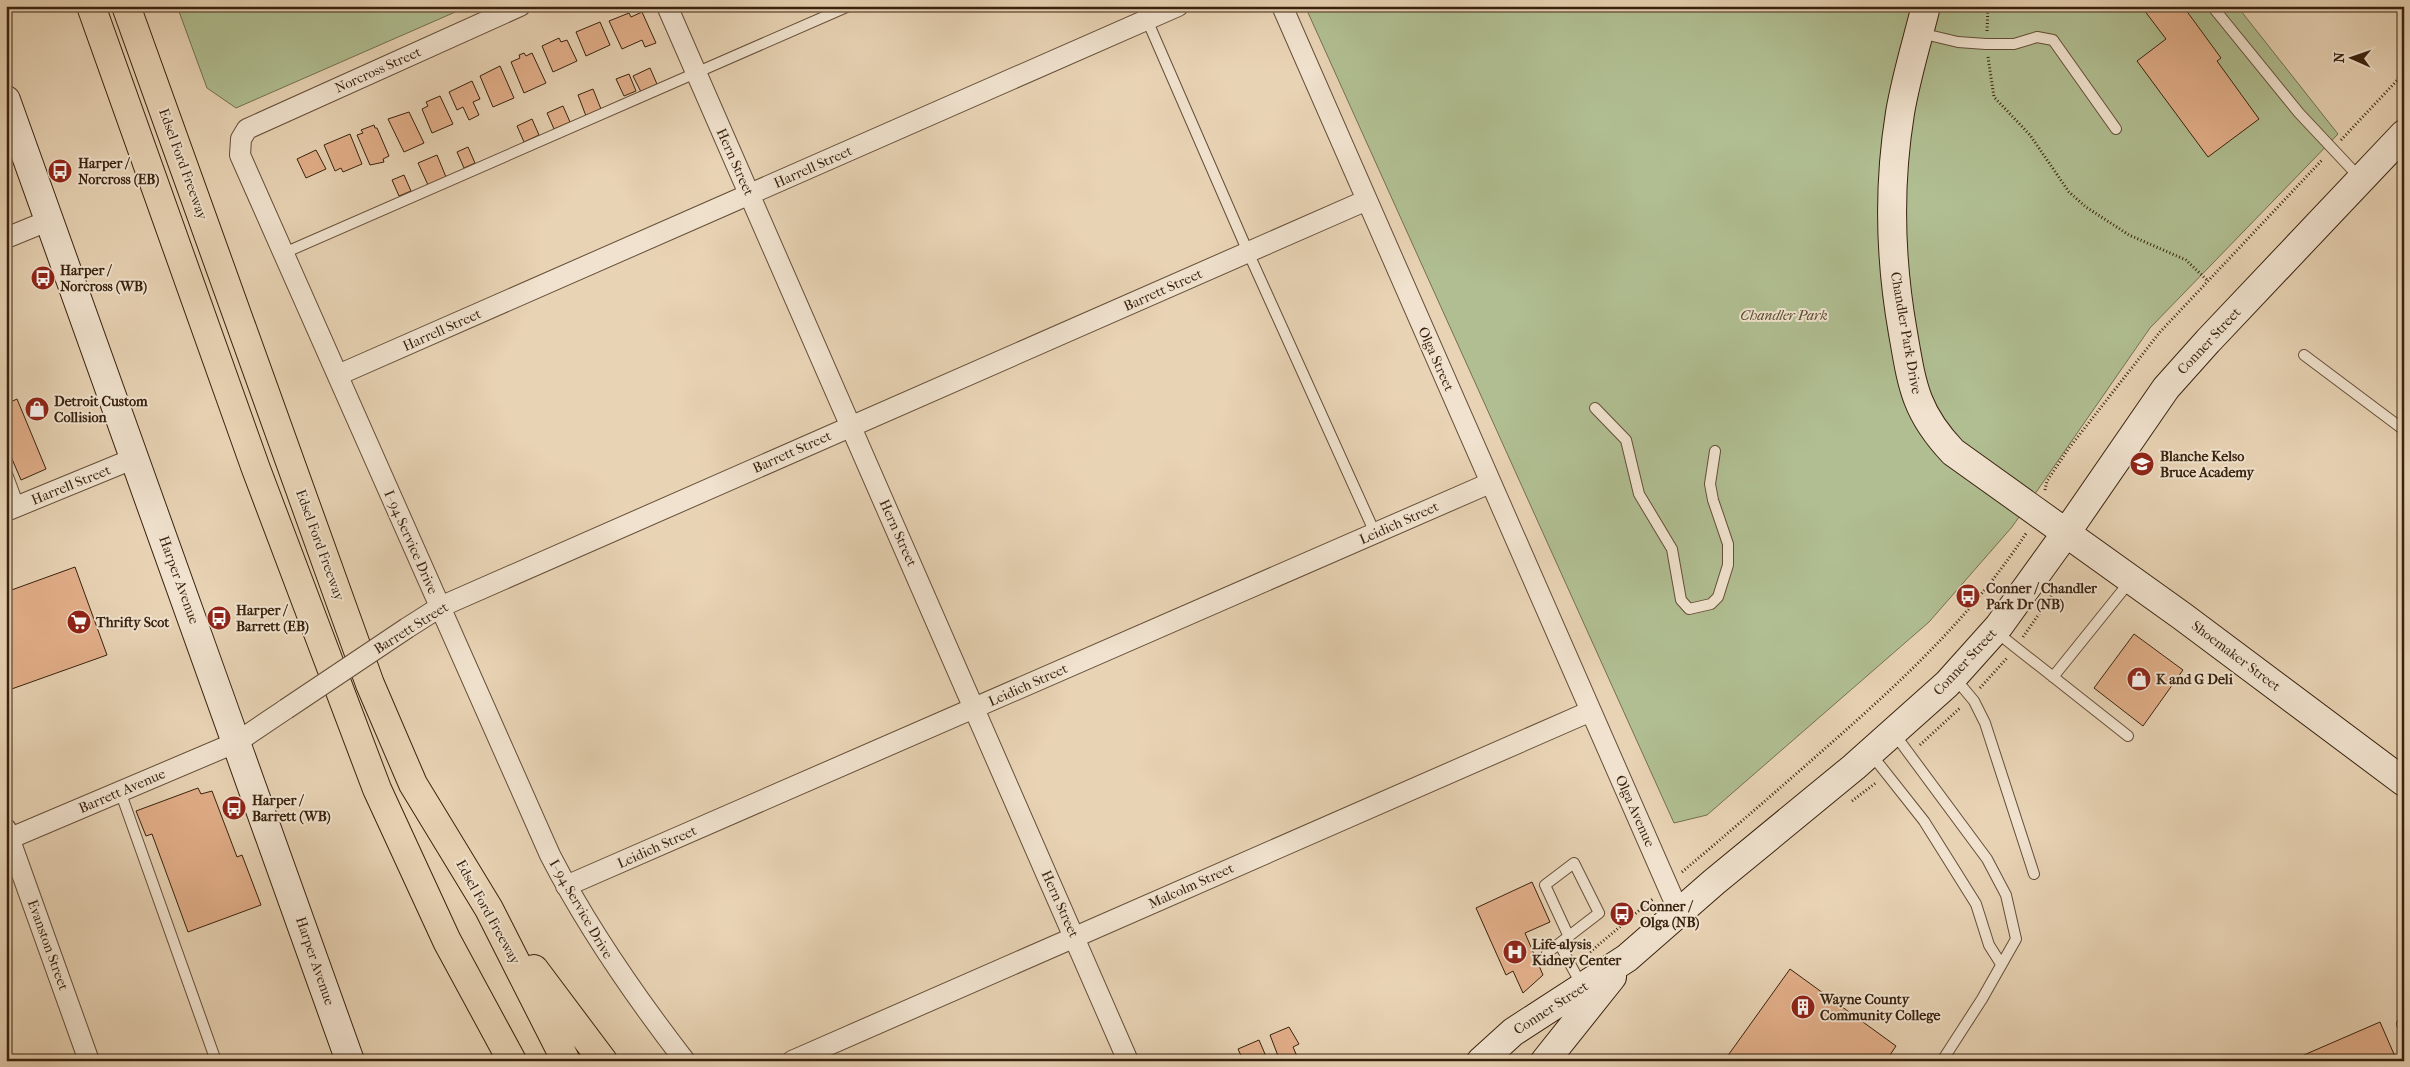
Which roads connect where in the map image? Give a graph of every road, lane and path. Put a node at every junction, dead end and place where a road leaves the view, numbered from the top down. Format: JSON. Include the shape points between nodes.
{"nodes":[{"id":1,"x":91,"y":6,"type":"edge"},
{"id":2,"x":126,"y":6,"type":"edge"},
{"id":3,"x":520,"y":6,"type":"edge"},
{"id":4,"x":667,"y":6,"type":"edge"},
{"id":5,"x":849,"y":6,"type":"edge"},
{"id":6,"x":1178,"y":6,"type":"edge"},
{"id":7,"x":1282,"y":6,"type":"edge"},
{"id":8,"x":1926,"y":6,"type":"edge"},
{"id":9,"x":1988,"y":6,"type":"edge"},
{"id":10,"x":2212,"y":6,"type":"edge"},
{"id":11,"x":1144,"y":13,"type":"edge"},
{"id":12,"x":1920,"y":33,"type":"junction"},
{"id":13,"x":1986,"y":44,"type":"junction"},
{"id":14,"x":2404,"y":73,"type":"edge"},
{"id":15,"x":696,"y":74,"type":"junction"},
{"id":16,"x":6,"y":100,"type":"edge"},
{"id":17,"x":2116,"y":129,"type":"dead end"},
{"id":18,"x":2404,"y":134,"type":"edge"},
{"id":19,"x":241,"y":139,"type":"joint"},
{"id":20,"x":2333,"y":148,"type":"junction"},
{"id":21,"x":2361,"y":179,"type":"junction"},
{"id":22,"x":749,"y":195,"type":"junction"},
{"id":23,"x":1367,"y":200,"type":"junction"},
{"id":24,"x":50,"y":220,"type":"junction"},
{"id":25,"x":6,"y":238,"type":"edge"},
{"id":26,"x":1248,"y":252,"type":"junction"},
{"id":27,"x":284,"y":253,"type":"junction"},
{"id":28,"x":2208,"y":281,"type":"junction"},
{"id":29,"x":2304,"y":355,"type":"dead end"},
{"id":30,"x":338,"y":375,"type":"junction"},
{"id":31,"x":1595,"y":408,"type":"dead end"},
{"id":32,"x":851,"y":426,"type":"junction"},
{"id":33,"x":2404,"y":430,"type":"edge"},
{"id":34,"x":1715,"y":451,"type":"dead end"},
{"id":35,"x":135,"y":458,"type":"junction"},
{"id":36,"x":6,"y":471,"type":"edge"},
{"id":37,"x":2047,"y":481,"type":"dead end"},
{"id":38,"x":1490,"y":483,"type":"junction"},
{"id":39,"x":13,"y":508,"type":"edge"},
{"id":40,"x":2039,"y":513,"type":"junction"},
{"id":41,"x":1374,"y":533,"type":"junction"},
{"id":42,"x":2066,"y":533,"type":"junction"},
{"id":43,"x":2132,"y":580,"type":"junction"},
{"id":44,"x":440,"y":607,"type":"junction"},
{"id":45,"x":1995,"y":631,"type":"junction"},
{"id":46,"x":2404,"y":662,"type":"edge"},
{"id":47,"x":2401,"y":666,"type":"dead end"},
{"id":48,"x":1954,"y":677,"type":"junction"},
{"id":49,"x":2053,"y":677,"type":"junction"},
{"id":50,"x":975,"y":709,"type":"junction"},
{"id":51,"x":1591,"y":711,"type":"junction"},
{"id":52,"x":1893,"y":732,"type":"junction"},
{"id":53,"x":2128,"y":736,"type":"dead end"},
{"id":54,"x":237,"y":742,"type":"junction"},
{"id":55,"x":1870,"y":753,"type":"junction"},
{"id":56,"x":2404,"y":782,"type":"edge"},
{"id":57,"x":120,"y":792,"type":"junction"},
{"id":58,"x":7,"y":835,"type":"edge"},
{"id":59,"x":2034,"y":874,"type":"dead end"},
{"id":60,"x":1667,"y":884,"type":"junction"},
{"id":61,"x":566,"y":886,"type":"junction"},
{"id":62,"x":489,"y":910,"type":"junction"},
{"id":63,"x":1679,"y":912,"type":"junction"},
{"id":64,"x":1074,"y":936,"type":"junction"},
{"id":65,"x":1569,"y":937,"type":"junction"},
{"id":66,"x":1560,"y":944,"type":"junction"},
{"id":67,"x":1547,"y":953,"type":"dead end"},
{"id":68,"x":1627,"y":958,"type":"junction"},
{"id":69,"x":2001,"y":964,"type":"junction"},
{"id":70,"x":1577,"y":977,"type":"junction"},
{"id":71,"x":1513,"y":1032,"type":"junction"},
{"id":72,"x":508,"y":1055,"type":"edge"},
{"id":73,"x":89,"y":1061,"type":"edge"},
{"id":74,"x":216,"y":1061,"type":"edge"},
{"id":75,"x":350,"y":1061,"type":"edge"},
{"id":76,"x":566,"y":1061,"type":"edge"},
{"id":77,"x":603,"y":1061,"type":"edge"},
{"id":78,"x":685,"y":1061,"type":"edge"},
{"id":79,"x":792,"y":1061,"type":"edge"},
{"id":80,"x":1128,"y":1061,"type":"edge"},
{"id":81,"x":1465,"y":1061,"type":"edge"},
{"id":82,"x":1480,"y":1061,"type":"edge"},
{"id":83,"x":1545,"y":1061,"type":"edge"},
{"id":84,"x":1942,"y":1061,"type":"edge"}],
"edges":[{"from":1,"to":72,"type":"highway","via":[[256,469],[377,789],[447,941]]},
{"from":2,"to":62,"type":"highway","name":"Edsel Ford Freeway","via":[[370,684],[413,784]]},
{"from":3,"to":19,"type":"street","name":"Norcross Street","via":[[274,116],[247,130]]},
{"from":4,"to":15,"type":"street","name":"Hern Street"},
{"from":5,"to":15,"type":"lane"},
{"from":6,"to":11,"type":"street","name":"Harrell Street"},
{"from":7,"to":23,"type":"street","name":"Olga Street"},
{"from":8,"to":12,"type":"main road","name":"Chandler Park Drive"},
{"from":9,"to":13,"type":"path"},
{"from":10,"to":20,"type":"lane","via":[[2299,113]]},
{"from":11,"to":22,"type":"street","name":"Harrell Street"},
{"from":11,"to":26,"type":"lane"},
{"from":12,"to":13,"type":"lane","via":[[1958,42]]},
{"from":12,"to":40,"type":"main road","name":"Chandler Park Drive","via":[[1900,113],[1891,209],[1892,256],[1907,360],[1919,406],[1935,432],[1954,452]]},
{"from":13,"to":17,"type":"lane","via":[[2014,44],[2037,37],[2053,40]]},
{"from":13,"to":28,"type":"path","via":[[1994,97],[2030,135],[2069,192],[2129,235],[2174,252]]},
{"from":14,"to":20,"type":"path"},
{"from":15,"to":22,"type":"street","name":"Hern Street"},
{"from":15,"to":27,"type":"lane"},
{"from":16,"to":24,"type":"main road","name":"Harper Avenue"},
{"from":18,"to":21,"type":"main road","name":"Conner Street"},
{"from":19,"to":27,"type":"street","name":"I- 94 Service Drive","via":[[240,155]]},
{"from":20,"to":21,"type":"lane"},
{"from":20,"to":28,"type":"path"},
{"from":21,"to":42,"type":"main road","name":"Conner Street","via":[[2166,388]]},
{"from":22,"to":30,"type":"street","name":"Harrell Street"},
{"from":22,"to":32,"type":"street","name":"Hern Street"},
{"from":23,"to":26,"type":"street","name":"Barrett Street"},
{"from":23,"to":38,"type":"street","name":"Olga Street"},
{"from":24,"to":25,"type":"street"},
{"from":24,"to":35,"type":"main road","name":"Harper Avenue"},
{"from":26,"to":32,"type":"street","name":"Barrett Street"},
{"from":26,"to":41,"type":"lane"},
{"from":27,"to":30,"type":"street","name":"I- 94 Service Drive"},
{"from":28,"to":37,"type":"path","via":[[2160,332]]},
{"from":29,"to":33,"type":"lane"},
{"from":30,"to":44,"type":"street","name":"I- 94 Service Drive"},
{"from":31,"to":34,"type":"lane","via":[[1626,440],[1639,494],[1672,549],[1681,600],[1689,609],[1711,604],[1718,598],[1728,564],[1728,544],[1710,484]]},
{"from":32,"to":44,"type":"street","name":"Barrett Street"},
{"from":32,"to":50,"type":"street","name":"Hern Street"},
{"from":35,"to":39,"type":"street","name":"Harrell Street"},
{"from":35,"to":54,"type":"main road","name":"Harper Avenue"},
{"from":36,"to":39,"type":"lane"},
{"from":38,"to":41,"type":"street","name":"Leidich Street"},
{"from":38,"to":51,"type":"street","name":"Olga Street"},
{"from":40,"to":42,"type":"main road","name":"Chandler Park Drive"},
{"from":40,"to":60,"type":"path","via":[[1955,627],[1914,669]]},
{"from":41,"to":50,"type":"street","name":"Leidich Street"},
{"from":42,"to":43,"type":"main road","name":"Shoemaker Street"},
{"from":42,"to":45,"type":"main road","name":"Conner Street"},
{"from":43,"to":49,"type":"lane"},
{"from":43,"to":56,"type":"main road","name":"Shoemaker Street"},
{"from":44,"to":54,"type":"street","name":"Barrett Street","bridge":true},
{"from":44,"to":61,"type":"street","name":"I- 94 Service Drive"},
{"from":45,"to":48,"type":"main road","name":"Conner Street"},
{"from":45,"to":49,"type":"lane"},
{"from":46,"to":47,"type":"path"},
{"from":48,"to":52,"type":"main road","name":"Conner Street"},
{"from":48,"to":59,"type":"lane","via":[[1974,701],[1985,723]]},
{"from":49,"to":53,"type":"lane"},
{"from":50,"to":61,"type":"street","name":"Leidich Street"},
{"from":50,"to":64,"type":"street","name":"Hern Street"},
{"from":51,"to":60,"type":"street","name":"Olga Avenue"},
{"from":51,"to":64,"type":"street","name":"Malcolm Street"},
{"from":52,"to":55,"type":"main road","name":"Conner Street"},
{"from":52,"to":69,"type":"lane","via":[[1987,859],[2006,895],[2016,939]]},
{"from":54,"to":57,"type":"street","name":"Barrett Avenue"},
{"from":54,"to":75,"type":"main road","name":"Harper Avenue"},
{"from":55,"to":63,"type":"main road","name":"Conner Street"},
{"from":55,"to":69,"type":"lane","via":[[1924,821],[1976,904],[1989,945]]},
{"from":57,"to":58,"type":"street","name":"Barrett Avenue"},
{"from":57,"to":74,"type":"lane"},
{"from":58,"to":73,"type":"street","name":"Evanston Street"},
{"from":60,"to":63,"type":"street","name":"Olga Avenue"},
{"from":60,"to":70,"type":"path"},
{"from":61,"to":78,"type":"street","name":"I- 94 Service Drive","via":[[596,939]]},
{"from":62,"to":76,"type":"highway","name":"Edsel Ford Freeway"},
{"from":62,"to":77,"type":"highway"},
{"from":63,"to":68,"type":"main road","name":"Conner Street"},
{"from":64,"to":79,"type":"street","name":"Malcolm Street"},
{"from":64,"to":80,"type":"street","name":"Hern Street"},
{"from":65,"to":65,"type":"lane","via":[[1599,913],[1574,863],[1545,885]]},
{"from":65,"to":66,"type":"lane"},
{"from":66,"to":67,"type":"lane"},
{"from":66,"to":70,"type":"lane"},
{"from":68,"to":70,"type":"main road","name":"Conner Street"},
{"from":68,"to":83,"type":"main road"},
{"from":69,"to":84,"type":"lane"},
{"from":70,"to":71,"type":"main road","name":"Conner Street"},
{"from":71,"to":81,"type":"street"},
{"from":71,"to":82,"type":"main road","name":"Conner Street"}]}
